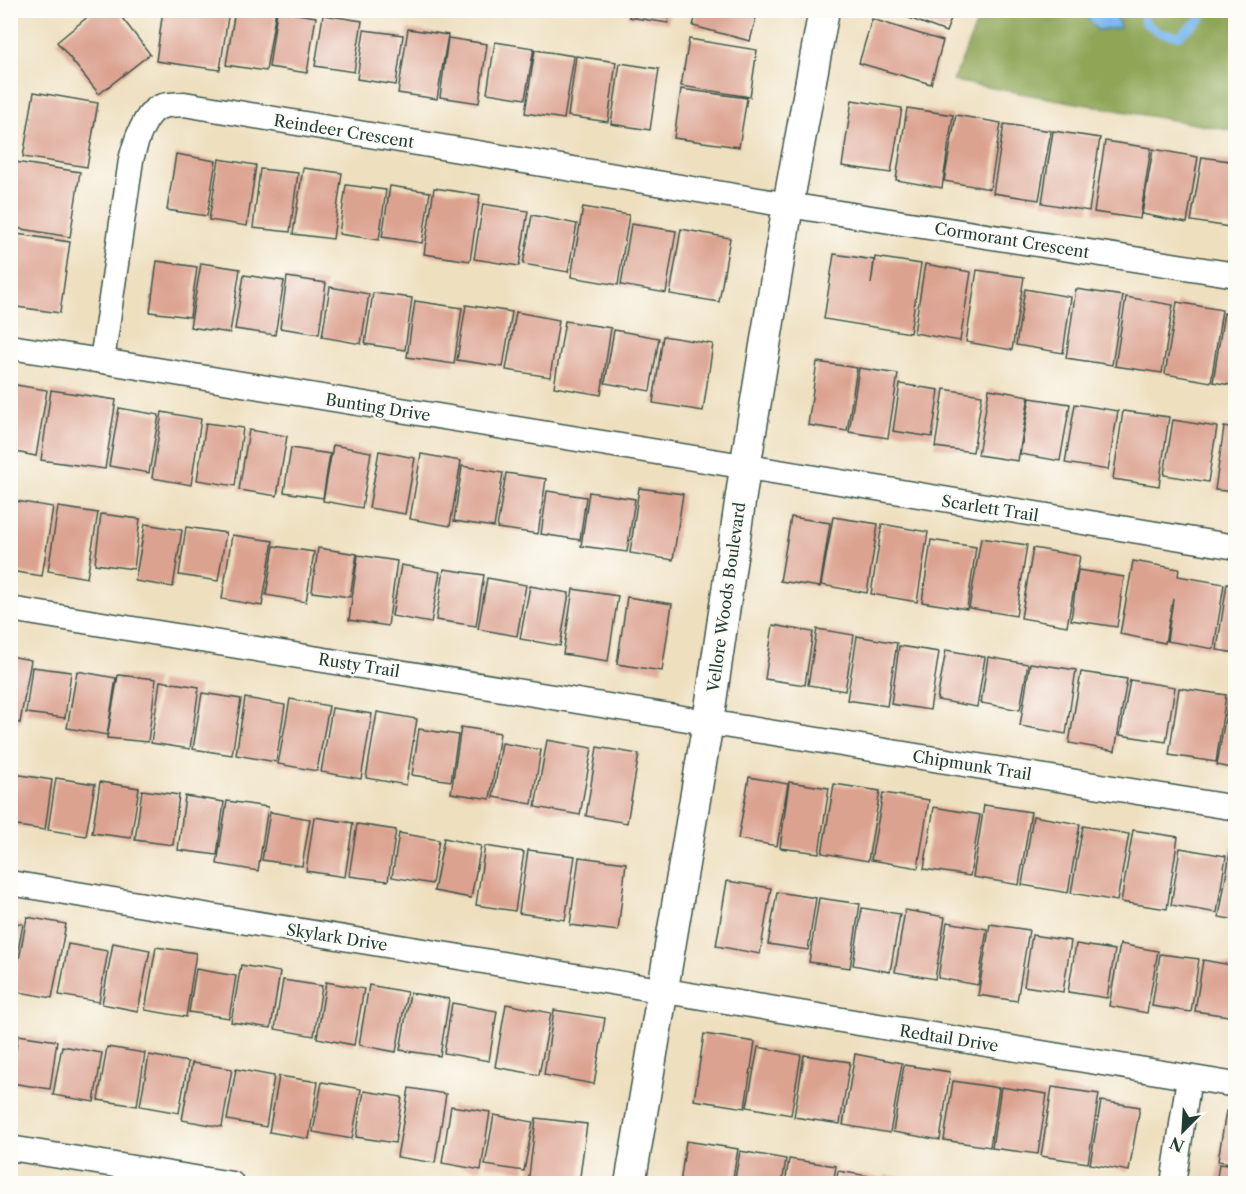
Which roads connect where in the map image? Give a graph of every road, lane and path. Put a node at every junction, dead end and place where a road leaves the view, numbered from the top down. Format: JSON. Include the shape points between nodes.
{"nodes":[{"id":1,"x":824,"y":10,"type":"edge"},
{"id":2,"x":788,"y":205,"type":"junction"},
{"id":3,"x":1236,"y":275,"type":"edge"},
{"id":4,"x":10,"y":347,"type":"edge"},
{"id":5,"x":102,"y":361,"type":"junction"},
{"id":6,"x":745,"y":468,"type":"junction"},
{"id":7,"x":1236,"y":547,"type":"edge"},
{"id":8,"x":10,"y":609,"type":"edge"},
{"id":9,"x":708,"y":722,"type":"junction"},
{"id":10,"x":1236,"y":808,"type":"edge"},
{"id":11,"x":10,"y":883,"type":"edge"},
{"id":12,"x":663,"y":992,"type":"junction"},
{"id":13,"x":1189,"y":1078,"type":"junction"},
{"id":14,"x":1236,"y":1085,"type":"edge"},
{"id":15,"x":10,"y":1148,"type":"edge"},
{"id":16,"x":232,"y":1184,"type":"edge"},
{"id":17,"x":630,"y":1184,"type":"edge"},
{"id":18,"x":1173,"y":1184,"type":"edge"}],
"edges":[{"from":1,"to":2,"type":"street","name":"Vellore Woods Boulevard"},
{"from":2,"to":3,"type":"street","name":"Cormorant Crescent"},
{"from":2,"to":5,"type":"street","name":"Reindeer Crescent","via":[[184,104],[159,107],[137,138],[131,160]]},
{"from":2,"to":6,"type":"street","name":"Vellore Woods Boulevard"},
{"from":4,"to":5,"type":"street","name":"Bunting Drive"},
{"from":5,"to":6,"type":"street","name":"Bunting Drive"},
{"from":6,"to":7,"type":"street","name":"Scarlett Trail"},
{"from":6,"to":9,"type":"street","name":"Vellore Woods Boulevard"},
{"from":8,"to":9,"type":"street","name":"Rusty Trail"},
{"from":9,"to":10,"type":"street","name":"Chipmunk Trail"},
{"from":9,"to":12,"type":"street","name":"Vellore Woods Boulevard"},
{"from":11,"to":12,"type":"street","name":"Skylark Drive"},
{"from":12,"to":13,"type":"street","name":"Redtail Drive"},
{"from":12,"to":17,"type":"street","name":"Vellore Woods Boulevard"},
{"from":13,"to":14,"type":"street","name":"Redtail Drive"},
{"from":13,"to":18,"type":"street"},
{"from":15,"to":16,"type":"street"}]}
